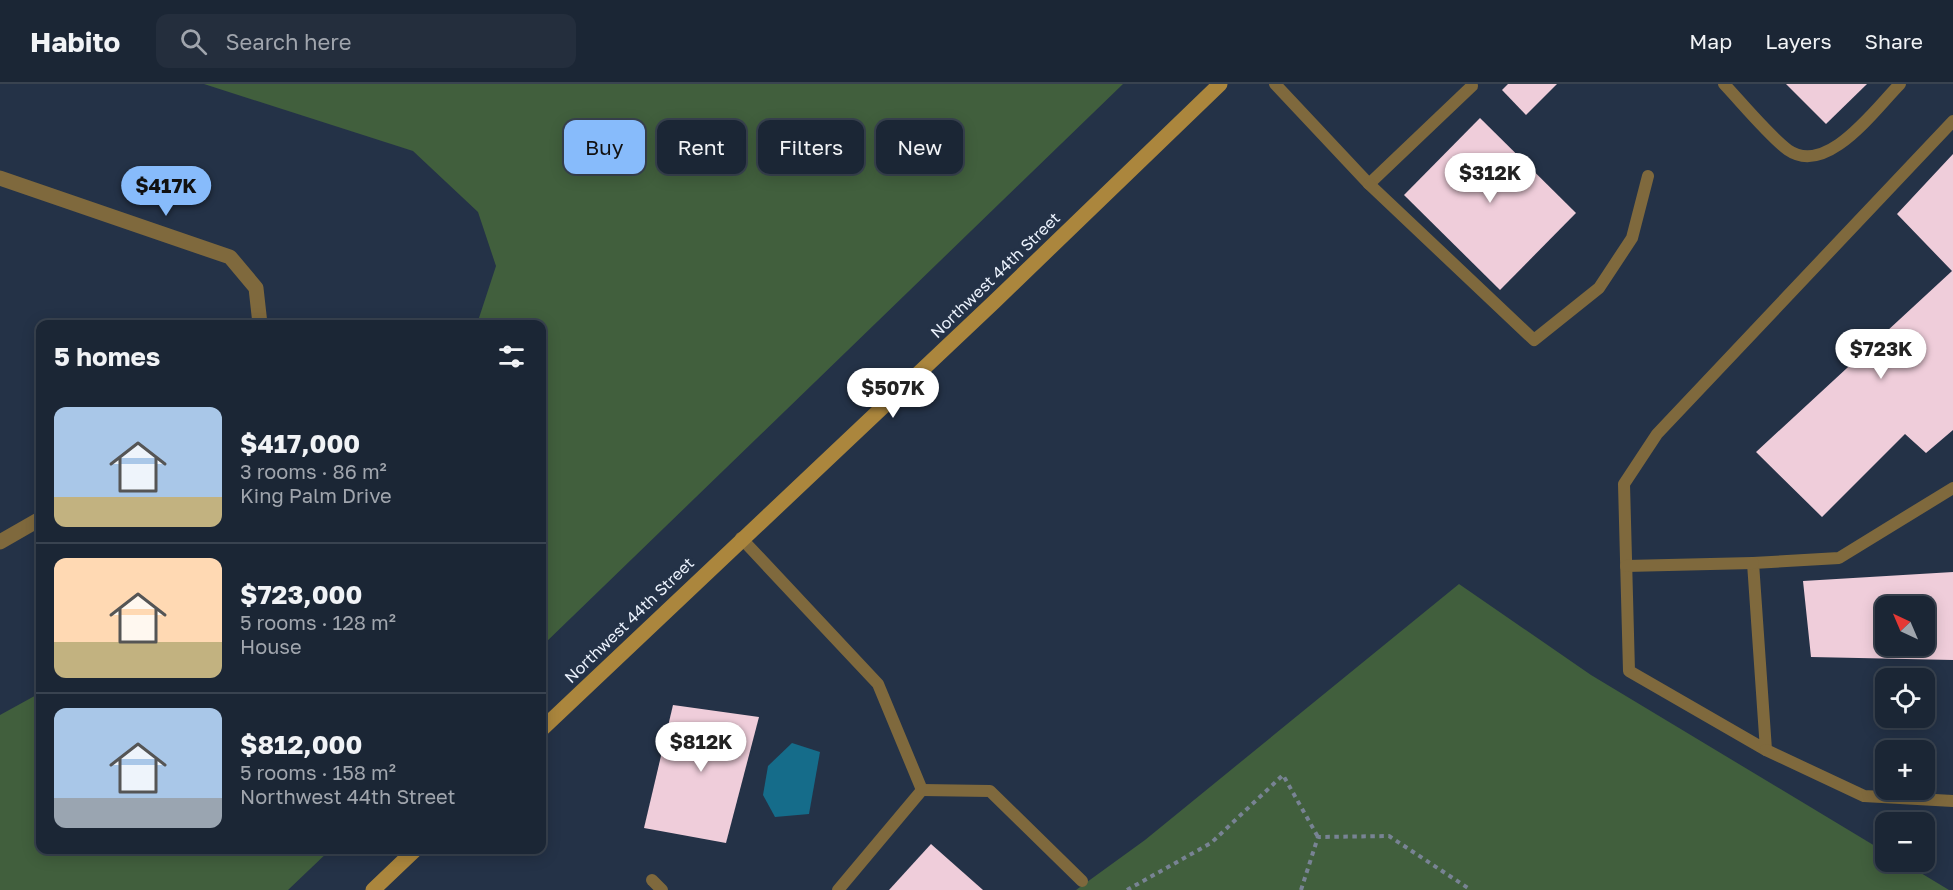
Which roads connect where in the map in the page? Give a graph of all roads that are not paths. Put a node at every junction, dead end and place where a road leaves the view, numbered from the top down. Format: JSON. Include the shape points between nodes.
{"nodes":[{"id":1,"x":1220,"y":84,"type":"edge"},
{"id":2,"x":1275,"y":84,"type":"edge"},
{"id":3,"x":1724,"y":84,"type":"edge"},
{"id":4,"x":1900,"y":84,"type":"edge"},
{"id":5,"x":1472,"y":86,"type":"dead end"},
{"id":6,"x":1953,"y":121,"type":"edge"},
{"id":7,"x":1648,"y":176,"type":"dead end"},
{"id":8,"x":0,"y":178,"type":"edge"},
{"id":9,"x":1369,"y":184,"type":"junction"},
{"id":10,"x":260,"y":320,"type":"edge"},
{"id":11,"x":1953,"y":489,"type":"edge"},
{"id":12,"x":36,"y":521,"type":"edge"},
{"id":13,"x":741,"y":538,"type":"junction"},
{"id":14,"x":0,"y":542,"type":"edge"},
{"id":15,"x":1753,"y":563,"type":"junction"},
{"id":16,"x":1626,"y":566,"type":"junction"},
{"id":17,"x":546,"y":725,"type":"edge"},
{"id":18,"x":1767,"y":750,"type":"junction"},
{"id":19,"x":922,"y":790,"type":"junction"},
{"id":20,"x":1953,"y":801,"type":"edge"},
{"id":21,"x":411,"y":854,"type":"edge"},
{"id":22,"x":651,"y":880,"type":"dead end"},
{"id":23,"x":1082,"y":881,"type":"dead end"},
{"id":24,"x":373,"y":890,"type":"edge"},
{"id":25,"x":662,"y":890,"type":"edge"},
{"id":26,"x":838,"y":890,"type":"edge"}],
"edges":[{"from":1,"to":13,"type":"street","name":"Northwest 44th Street"},
{"from":2,"to":9,"type":"lane"},
{"from":3,"to":4,"type":"lane","via":[[1788,151],[1811,159],[1833,150]]},
{"from":5,"to":9,"type":"lane"},
{"from":6,"to":16,"type":"lane","via":[[1657,434],[1624,484]]},
{"from":7,"to":9,"type":"lane","via":[[1632,238],[1599,288],[1534,340]]},
{"from":8,"to":10,"type":"street","via":[[230,257],[256,288]]},
{"from":11,"to":15,"type":"lane","via":[[1839,558]]},
{"from":12,"to":14,"type":"street"},
{"from":13,"to":17,"type":"street","name":"Northwest 44th Street"},
{"from":13,"to":19,"type":"lane","via":[[878,684]]},
{"from":15,"to":16,"type":"lane"},
{"from":15,"to":18,"type":"lane"},
{"from":16,"to":18,"type":"lane","via":[[1629,671]]},
{"from":18,"to":20,"type":"lane","via":[[1864,796]]},
{"from":19,"to":23,"type":"lane","via":[[990,791]]},
{"from":19,"to":26,"type":"lane"},
{"from":21,"to":24,"type":"street"},
{"from":22,"to":25,"type":"lane"}]}
